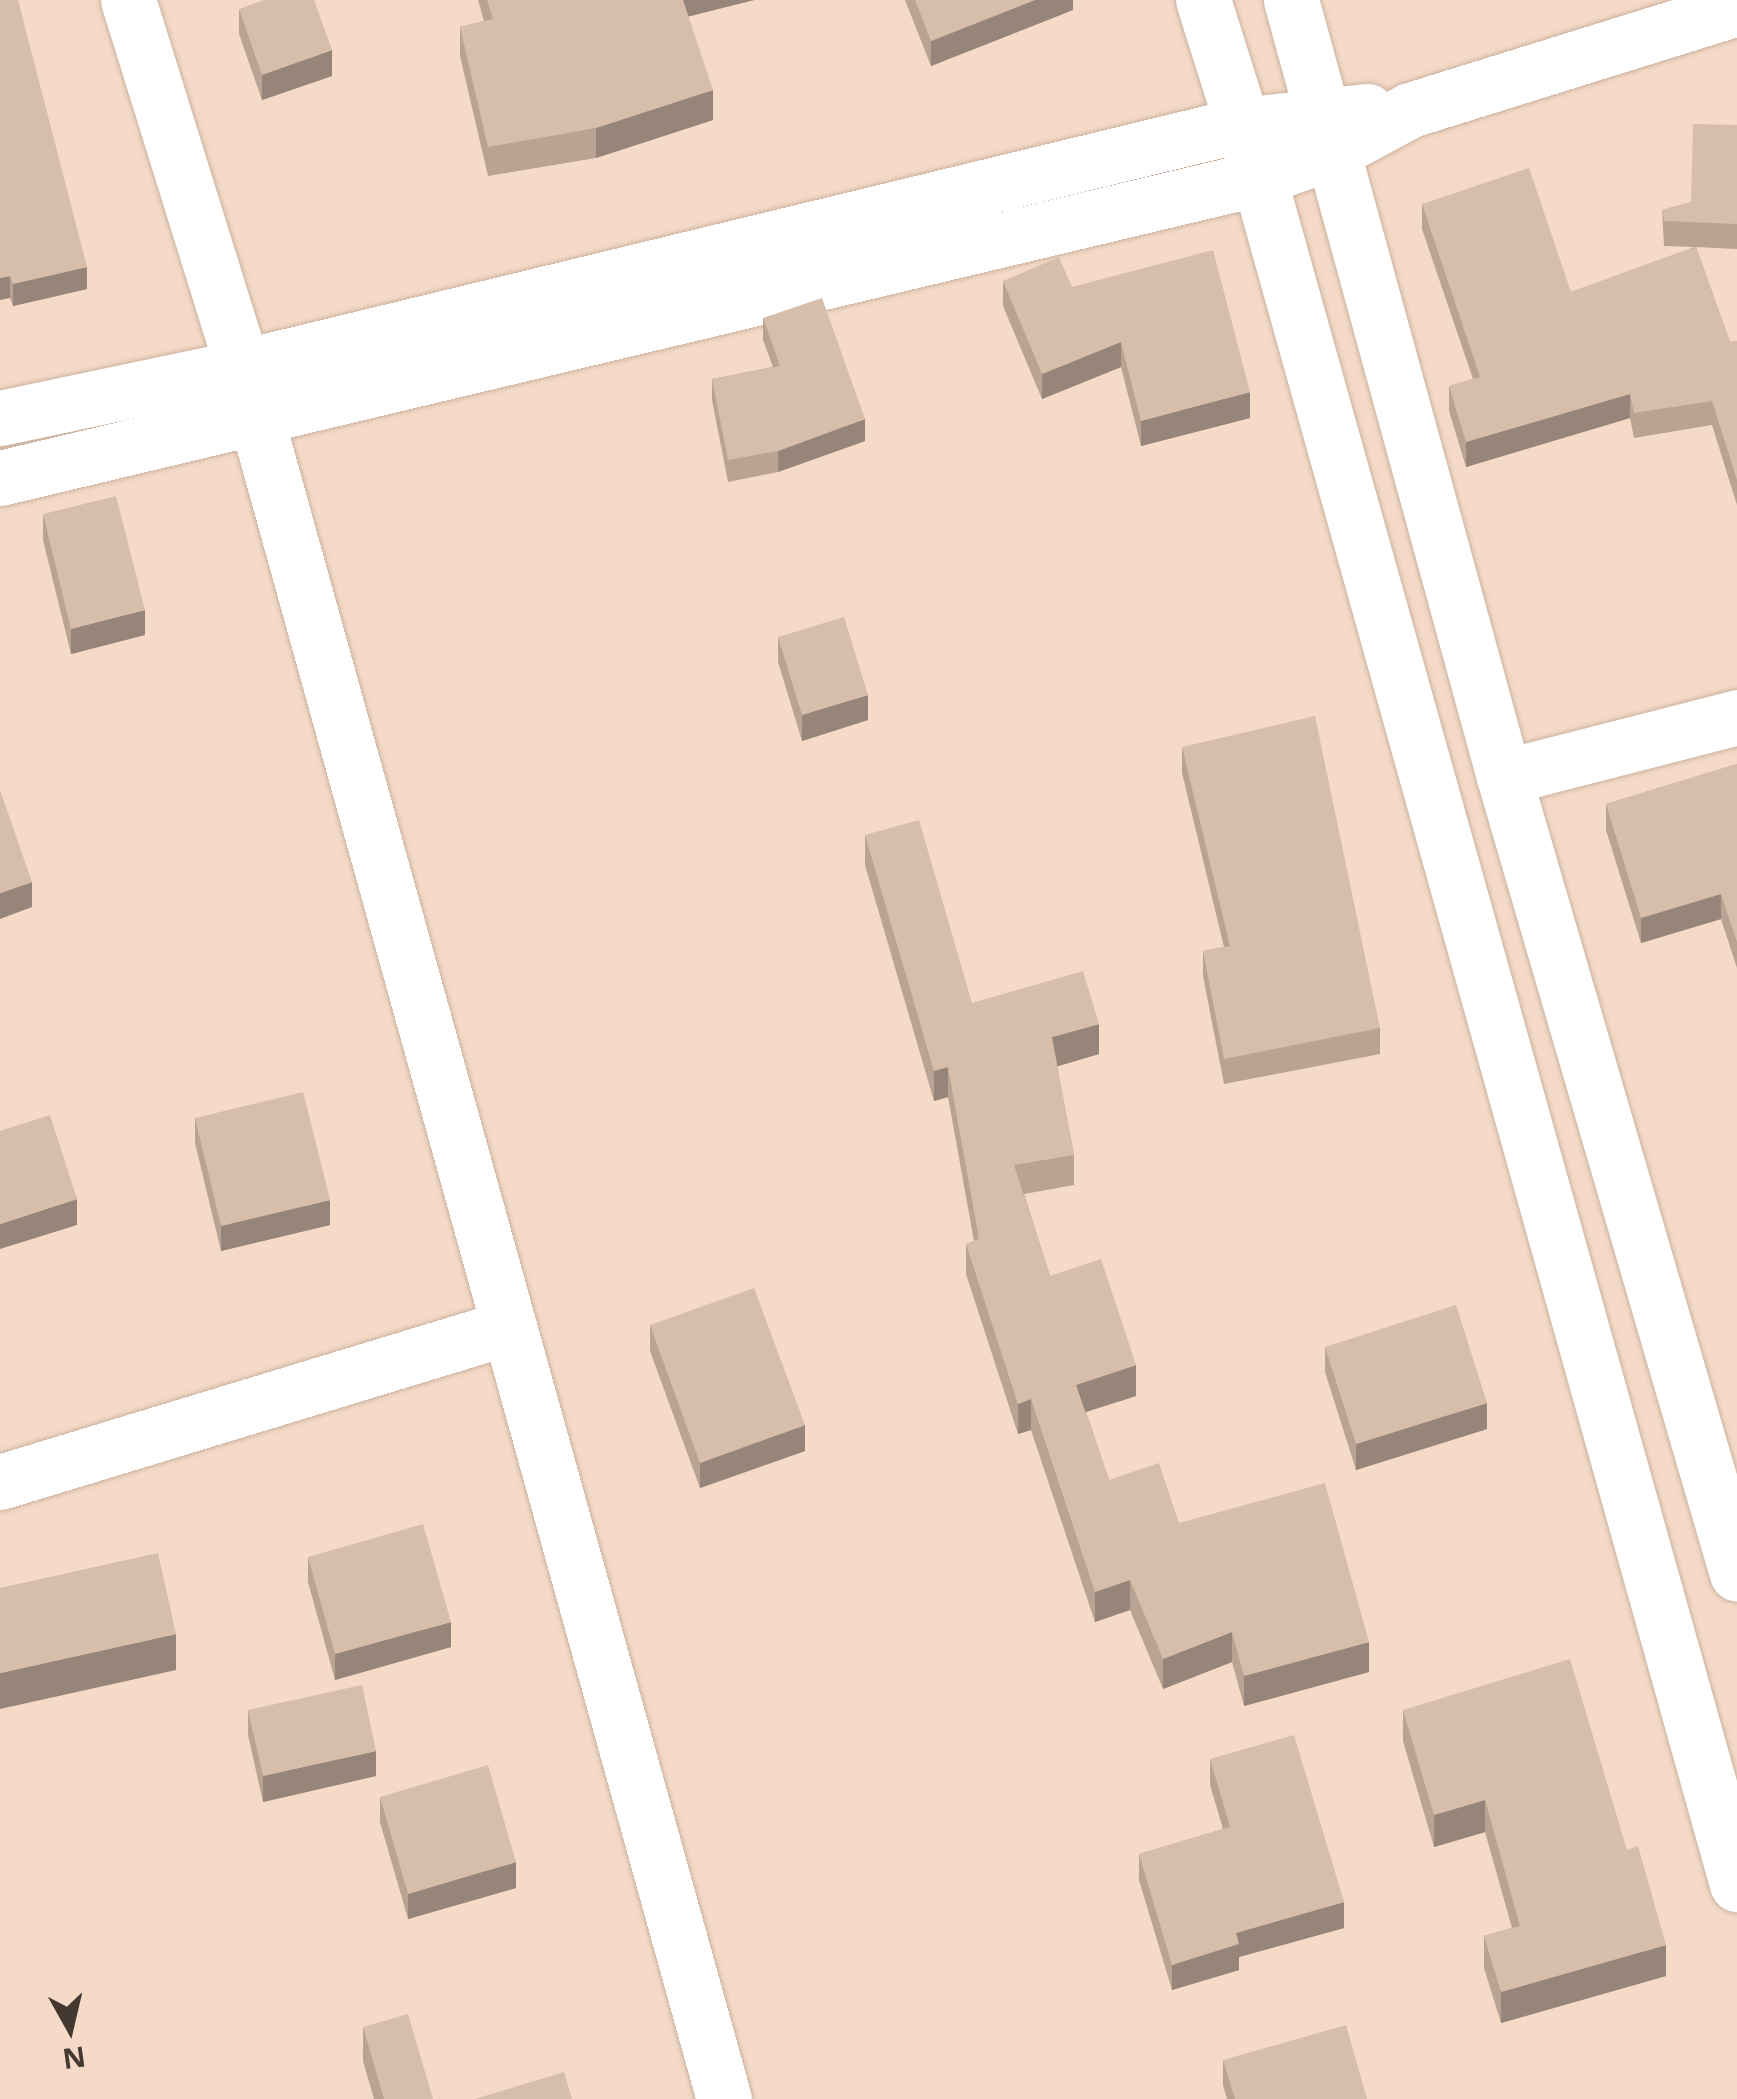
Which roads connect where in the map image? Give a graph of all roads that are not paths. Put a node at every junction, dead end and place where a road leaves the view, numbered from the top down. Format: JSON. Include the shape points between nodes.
{"nodes":[{"id":1,"x":128,"y":0,"type":"edge"},
{"id":2,"x":1203,"y":0,"type":"edge"},
{"id":3,"x":1290,"y":0,"type":"edge"},
{"id":4,"x":1737,"y":8,"type":"edge"},
{"id":5,"x":1240,"y":125,"type":"junction"},
{"id":6,"x":1329,"y":132,"type":"junction"},
{"id":7,"x":1260,"y":178,"type":"junction"},
{"id":8,"x":242,"y":367,"type":"junction"},
{"id":9,"x":0,"y":418,"type":"edge"},
{"id":10,"x":254,"y":421,"type":"junction"},
{"id":11,"x":0,"y":478,"type":"edge"},
{"id":12,"x":1737,"y":717,"type":"edge"},
{"id":13,"x":1504,"y":776,"type":"junction"},
{"id":14,"x":506,"y":1328,"type":"junction"},
{"id":15,"x":0,"y":1482,"type":"edge"},
{"id":16,"x":1737,"y":1574,"type":"edge"},
{"id":17,"x":1737,"y":1884,"type":"edge"},
{"id":18,"x":724,"y":2099,"type":"edge"}],
"edges":[{"from":1,"to":8,"type":"street"},
{"from":2,"to":5,"type":"street"},
{"from":3,"to":6,"type":"street"},
{"from":4,"to":6,"type":"street"},
{"from":5,"to":6,"type":"street"},
{"from":5,"to":7,"type":"street"},
{"from":5,"to":8,"type":"street"},
{"from":6,"to":7,"type":"street"},
{"from":6,"to":13,"type":"street"},
{"from":7,"to":10,"type":"street"},
{"from":7,"to":17,"type":"street"},
{"from":8,"to":9,"type":"street"},
{"from":8,"to":10,"type":"street"},
{"from":10,"to":11,"type":"street"},
{"from":10,"to":14,"type":"street"},
{"from":12,"to":13,"type":"street"},
{"from":13,"to":16,"type":"street"},
{"from":14,"to":15,"type":"street"},
{"from":14,"to":18,"type":"street"}]}
